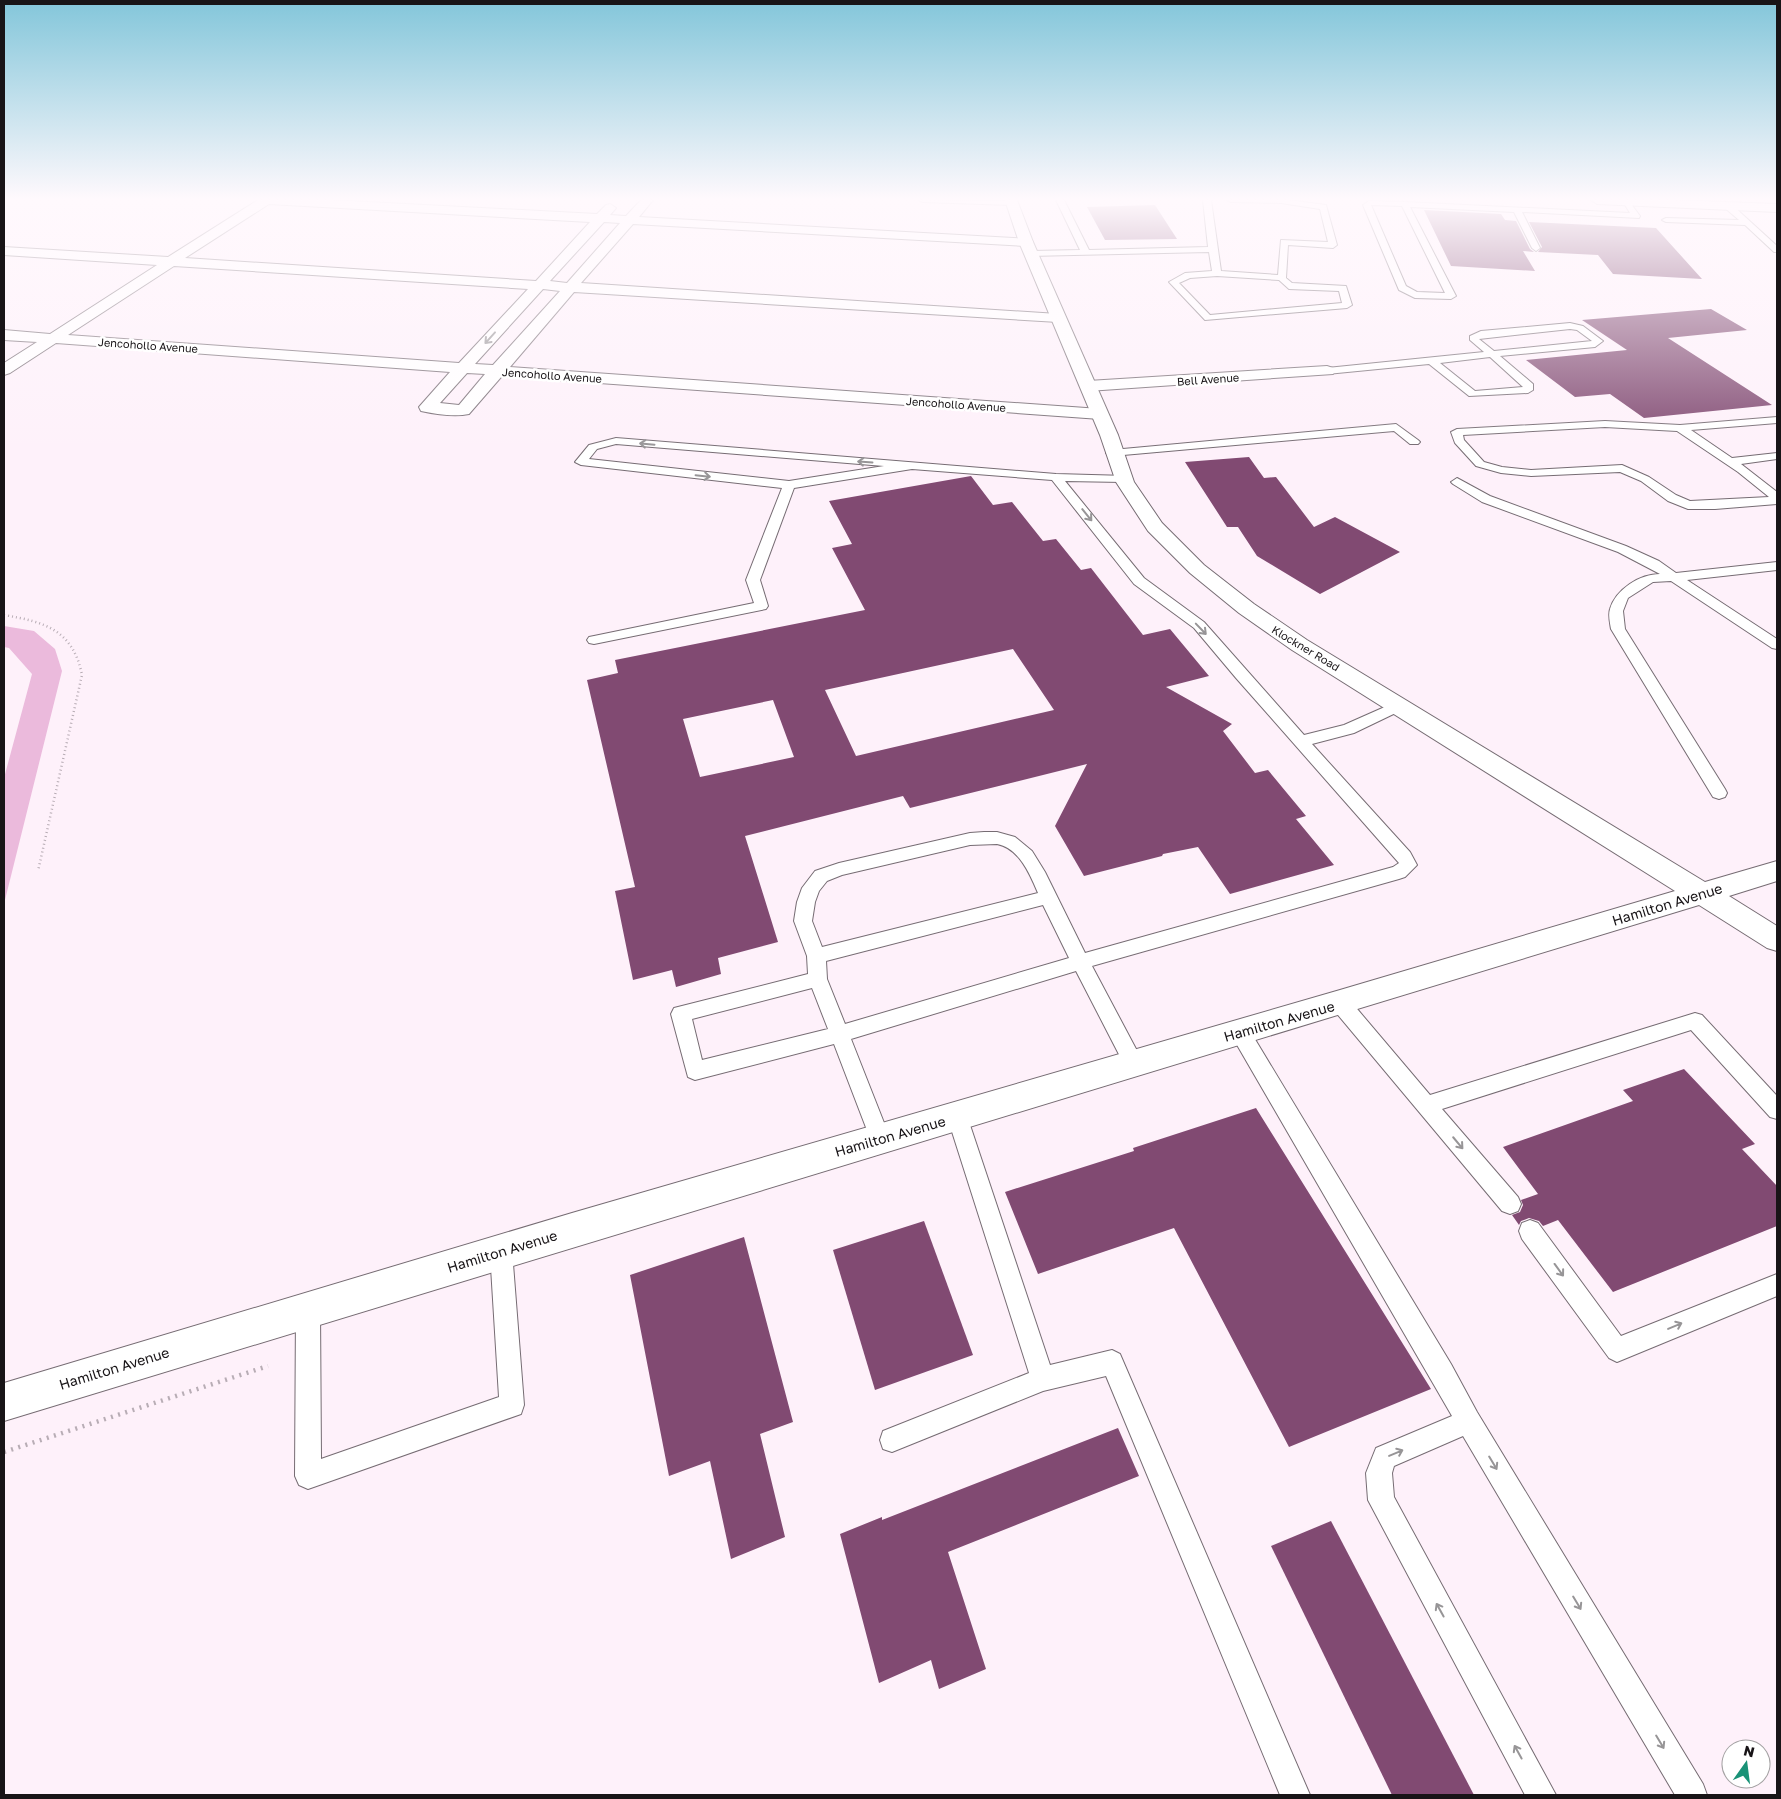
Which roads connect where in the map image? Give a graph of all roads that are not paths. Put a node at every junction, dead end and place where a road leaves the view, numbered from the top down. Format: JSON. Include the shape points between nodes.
{"nodes":[{"id":1,"x":138,"y":284,"type":"edge"},
{"id":2,"x":540,"y":284,"type":"joint"},
{"id":3,"x":1044,"y":284,"type":"edge"},
{"id":4,"x":1175,"y":284,"type":"edge"},
{"id":5,"x":1287,"y":284,"type":"edge"},
{"id":6,"x":1400,"y":284,"type":"edge"},
{"id":7,"x":1445,"y":284,"type":"edge"},
{"id":8,"x":572,"y":286,"type":"junction"},
{"id":9,"x":1058,"y":318,"type":"junction"},
{"id":10,"x":4,"y":335,"type":"edge"},
{"id":11,"x":53,"y":338,"type":"junction"},
{"id":12,"x":1492,"y":354,"type":"junction"},
{"id":13,"x":1431,"y":361,"type":"junction"},
{"id":14,"x":462,"y":368,"type":"junction"},
{"id":15,"x":4,"y":370,"type":"edge"},
{"id":16,"x":497,"y":371,"type":"junction"},
{"id":17,"x":1327,"y":371,"type":"joint"},
{"id":18,"x":1088,"y":386,"type":"junction"},
{"id":19,"x":1100,"y":414,"type":"junction"},
{"id":20,"x":1777,"y":420,"type":"edge"},
{"id":21,"x":1680,"y":428,"type":"junction"},
{"id":22,"x":1414,"y":442,"type":"dead end"},
{"id":23,"x":1112,"y":453,"type":"junction"},
{"id":24,"x":1777,"y":456,"type":"edge"},
{"id":25,"x":1729,"y":462,"type":"junction"},
{"id":26,"x":914,"y":465,"type":"junction"},
{"id":27,"x":1056,"y":477,"type":"junction"},
{"id":28,"x":1123,"y":478,"type":"junction"},
{"id":29,"x":1457,"y":482,"type":"dead end"},
{"id":30,"x":789,"y":485,"type":"junction"},
{"id":31,"x":1777,"y":499,"type":"edge"},
{"id":32,"x":1777,"y":566,"type":"edge"},
{"id":33,"x":1675,"y":577,"type":"junction"},
{"id":34,"x":594,"y":640,"type":"dead end"},
{"id":35,"x":1777,"y":645,"type":"edge"},
{"id":36,"x":1401,"y":705,"type":"junction"},
{"id":37,"x":1302,"y":741,"type":"junction"},
{"id":38,"x":1720,"y":793,"type":"dead end"},
{"id":39,"x":1777,"y":871,"type":"edge"},
{"id":40,"x":1702,"y":894,"type":"junction"},
{"id":41,"x":1047,"y":897,"type":"junction"},
{"id":42,"x":1777,"y":940,"type":"edge"},
{"id":43,"x":816,"y":956,"type":"junction"},
{"id":44,"x":1080,"y":962,"type":"junction"},
{"id":45,"x":818,"y":979,"type":"junction"},
{"id":46,"x":1340,"y":1002,"type":"junction"},
{"id":47,"x":1240,"y":1032,"type":"junction"},
{"id":48,"x":839,"y":1034,"type":"junction"},
{"id":49,"x":1134,"y":1064,"type":"junction"},
{"id":50,"x":1426,"y":1105,"type":"junction"},
{"id":51,"x":1777,"y":1110,"type":"edge"},
{"id":52,"x":957,"y":1116,"type":"junction"},
{"id":53,"x":880,"y":1138,"type":"junction"},
{"id":54,"x":1510,"y":1204,"type":"dead end"},
{"id":55,"x":1530,"y":1231,"type":"dead end"},
{"id":56,"x":501,"y":1251,"type":"junction"},
{"id":57,"x":1767,"y":1288,"type":"edge"},
{"id":58,"x":308,"y":1310,"type":"junction"},
{"id":59,"x":1043,"y":1379,"type":"junction"},
{"id":60,"x":4,"y":1402,"type":"edge"},
{"id":61,"x":1468,"y":1421,"type":"junction"},
{"id":62,"x":892,"y":1440,"type":"dead end"},
{"id":63,"x":1295,"y":1795,"type":"edge"},
{"id":64,"x":1541,"y":1795,"type":"edge"},
{"id":65,"x":1692,"y":1795,"type":"edge"}],
"edges":[{"from":1,"to":11,"type":"street"},
{"from":2,"to":8,"type":"street"},
{"from":2,"to":14,"type":"street","one_way":true},
{"from":3,"to":9,"type":"street","name":"Klockner Road"},
{"from":4,"to":5,"type":"lane","via":[[1208,318],[1347,306],[1343,288]]},
{"from":6,"to":7,"type":"lane","via":[[1415,295],[1451,296]]},
{"from":8,"to":9,"type":"street"},
{"from":8,"to":16,"type":"street"},
{"from":9,"to":18,"type":"street","name":"Klockner Road"},
{"from":10,"to":11,"type":"street","name":"Jencohollo Avenue"},
{"from":11,"to":14,"type":"street","name":"Jencohollo Avenue"},
{"from":11,"to":15,"type":"street"},
{"from":12,"to":12,"type":"lane","via":[[1595,344],[1598,341],[1580,328],[1570,326],[1481,334],[1473,338]]},
{"from":12,"to":13,"type":"lane"},
{"from":12,"to":13,"type":"lane","via":[[1529,386],[1528,390],[1473,394]]},
{"from":13,"to":17,"type":"lane"},
{"from":14,"to":16,"type":"street","name":"Jencohollo Avenue"},
{"from":14,"to":16,"type":"street","via":[[427,407],[463,410]]},
{"from":16,"to":19,"type":"street","name":"Jencohollo Avenue"},
{"from":17,"to":18,"type":"street","name":"Bell Avenue"},
{"from":18,"to":19,"type":"street","name":"Klockner Road"},
{"from":19,"to":23,"type":"street","name":"Klockner Road","via":[[1109,434]]},
{"from":20,"to":21,"type":"lane"},
{"from":21,"to":25,"type":"lane"},
{"from":21,"to":31,"type":"lane","via":[[1606,424],[1457,432],[1459,441],[1480,464],[1501,470],[1531,473],[1622,468],[1688,505]]},
{"from":22,"to":23,"type":"lane","via":[[1396,427]]},
{"from":23,"to":28,"type":"street","name":"Klockner Road"},
{"from":24,"to":25,"type":"lane"},
{"from":25,"to":31,"type":"lane"},
{"from":26,"to":27,"type":"lane"},
{"from":26,"to":30,"type":"lane"},
{"from":26,"to":30,"type":"lane","one_way":true,"via":[[616,441],[593,447],[581,462]]},
{"from":27,"to":28,"type":"lane"},
{"from":27,"to":37,"type":"lane","one_way":true,"via":[[1139,581],[1199,625]]},
{"from":28,"to":36,"type":"street","name":"Klockner Road","via":[[1148,518],[1227,594],[1269,626]]},
{"from":29,"to":33,"type":"lane","via":[[1486,499],[1622,550]]},
{"from":30,"to":34,"type":"lane","via":[[753,580],[761,606]]},
{"from":32,"to":33,"type":"lane"},
{"from":33,"to":35,"type":"lane"},
{"from":33,"to":38,"type":"lane","via":[[1650,578],[1622,596],[1616,611],[1618,629]]},
{"from":36,"to":37,"type":"lane","via":[[1349,729]]},
{"from":36,"to":40,"type":"street","name":"Klockner Road"},
{"from":37,"to":44,"type":"lane","via":[[1404,856],[1408,865],[1399,872]]},
{"from":39,"to":40,"type":"street","name":"Hamilton Avenue"},
{"from":40,"to":42,"type":"street","name":"Klockner Road"},
{"from":40,"to":46,"type":"street","name":"Hamilton Avenue"},
{"from":41,"to":43,"type":"lane"},
{"from":41,"to":43,"type":"lane","via":[[1032,864],[1020,849],[1007,839],[990,836],[839,869],[821,876],[811,888],[806,902],[803,920]]},
{"from":41,"to":44,"type":"lane"},
{"from":43,"to":45,"type":"lane"},
{"from":44,"to":48,"type":"lane"},
{"from":44,"to":49,"type":"lane"},
{"from":45,"to":48,"type":"lane"},
{"from":45,"to":48,"type":"lane","via":[[681,1014],[695,1071]]},
{"from":46,"to":47,"type":"street","name":"Hamilton Avenue"},
{"from":46,"to":50,"type":"lane"},
{"from":47,"to":49,"type":"street","name":"Hamilton Avenue"},
{"from":47,"to":61,"type":"lane"},
{"from":48,"to":53,"type":"lane"},
{"from":49,"to":52,"type":"street","name":"Hamilton Avenue"},
{"from":50,"to":51,"type":"lane","via":[[1695,1021]]},
{"from":50,"to":54,"type":"lane","one_way":true},
{"from":52,"to":53,"type":"street","name":"Hamilton Avenue"},
{"from":52,"to":59,"type":"lane"},
{"from":53,"to":56,"type":"street","name":"Hamilton Avenue"},
{"from":55,"to":57,"type":"lane","one_way":true,"via":[[1617,1350]]},
{"from":56,"to":58,"type":"street","name":"Hamilton Avenue"},
{"from":56,"to":58,"type":"lane","via":[[512,1405],[308,1476]]},
{"from":58,"to":60,"type":"street","name":"Hamilton Avenue"},
{"from":59,"to":62,"type":"lane"},
{"from":59,"to":63,"type":"lane","via":[[1112,1362]]},
{"from":64,"to":61,"type":"lane","one_way":true,"via":[[1380,1500],[1379,1473],[1385,1457]]},
{"from":61,"to":65,"type":"lane","one_way":true}]}
